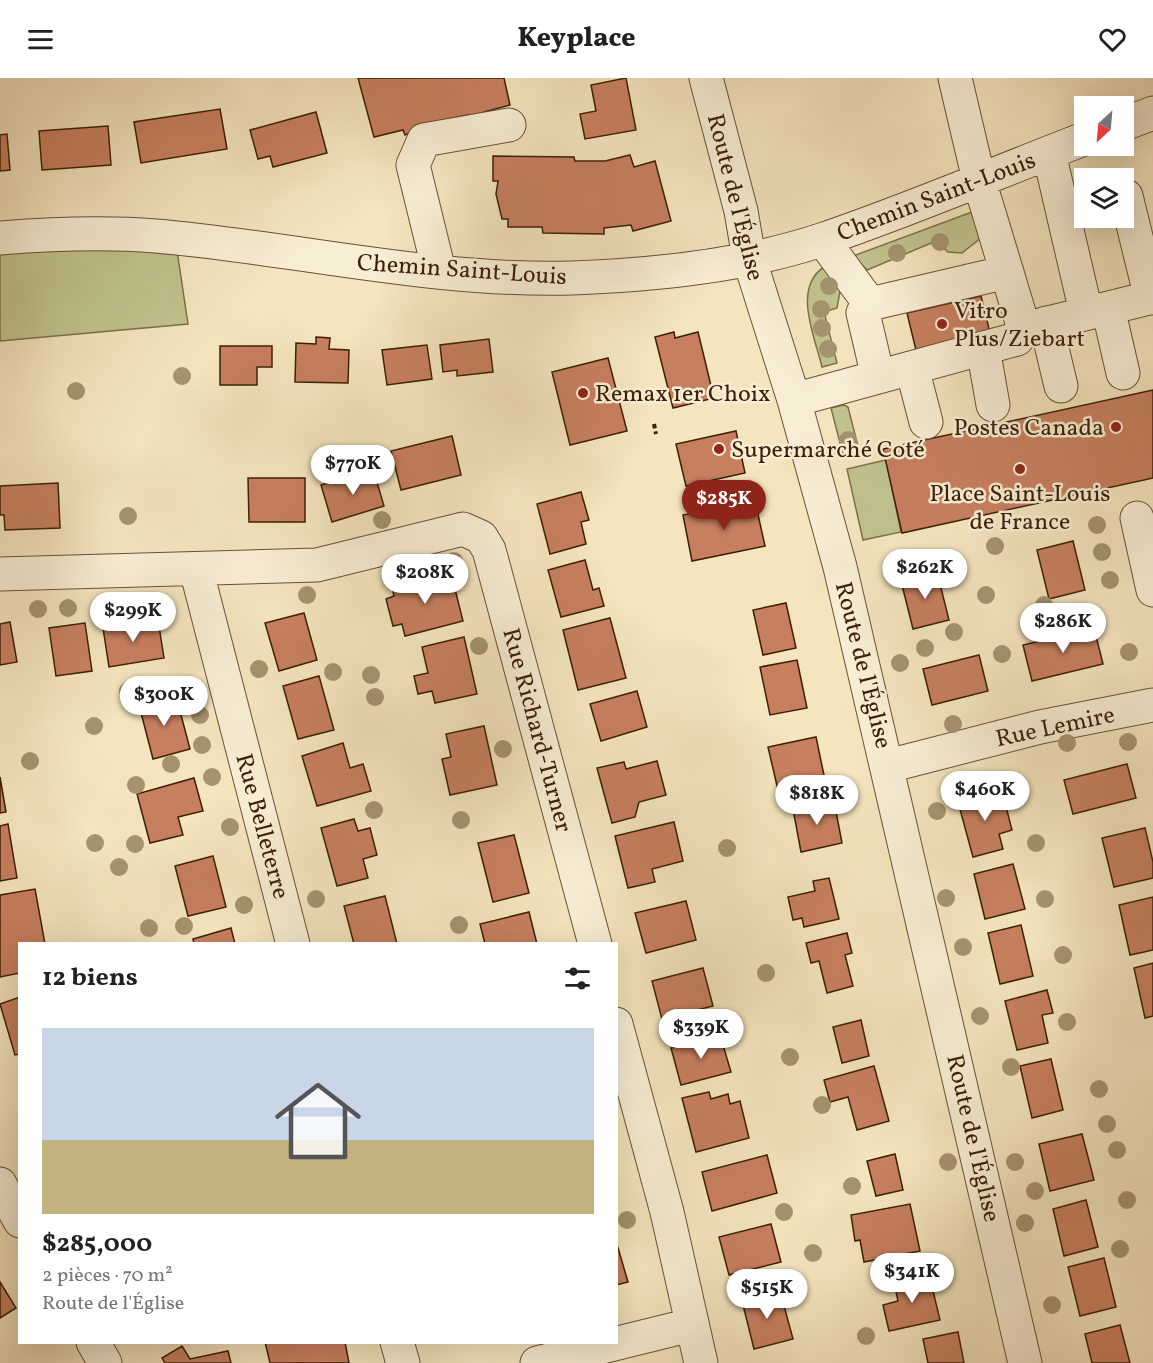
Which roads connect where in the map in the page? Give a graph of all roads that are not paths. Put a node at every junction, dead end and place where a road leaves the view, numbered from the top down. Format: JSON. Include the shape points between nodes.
{"nodes":[{"id":1,"x":706,"y":78,"type":"edge"},
{"id":2,"x":956,"y":78,"type":"edge"},
{"id":3,"x":1153,"y":113,"type":"edge"},
{"id":4,"x":1134,"y":120,"type":"edge"},
{"id":5,"x":509,"y":125,"type":"dead end"},
{"id":6,"x":1074,"y":143,"type":"edge"},
{"id":7,"x":1049,"y":153,"type":"junction"},
{"id":8,"x":979,"y":180,"type":"junction"},
{"id":9,"x":1134,"y":227,"type":"edge"},
{"id":10,"x":0,"y":238,"type":"edge"},
{"id":11,"x":823,"y":240,"type":"junction"},
{"id":12,"x":749,"y":258,"type":"junction"},
{"id":13,"x":439,"y":272,"type":"junction"},
{"id":14,"x":1007,"y":272,"type":"junction"},
{"id":15,"x":1152,"y":298,"type":"edge"},
{"id":16,"x":870,"y":304,"type":"junction"},
{"id":17,"x":1097,"y":310,"type":"junction"},
{"id":18,"x":1035,"y":326,"type":"junction"},
{"id":19,"x":983,"y":348,"type":"junction"},
{"id":20,"x":912,"y":368,"type":"junction"},
{"id":21,"x":1123,"y":372,"type":"dead end"},
{"id":22,"x":878,"y":377,"type":"junction"},
{"id":23,"x":1061,"y":386,"type":"dead end"},
{"id":24,"x":794,"y":400,"type":"junction"},
{"id":25,"x":993,"y":405,"type":"dead end"},
{"id":26,"x":926,"y":422,"type":"dead end"},
{"id":27,"x":1137,"y":518,"type":"dead end"},
{"id":28,"x":196,"y":569,"type":"junction"},
{"id":29,"x":0,"y":574,"type":"edge"},
{"id":30,"x":1153,"y":590,"type":"edge"},
{"id":31,"x":1153,"y":705,"type":"edge"},
{"id":32,"x":888,"y":766,"type":"junction"},
{"id":33,"x":292,"y":942,"type":"edge"},
{"id":34,"x":594,"y":942,"type":"edge"},
{"id":35,"x":618,"y":1031,"type":"edge"},
{"id":36,"x":691,"y":1325,"type":"junction"},
{"id":37,"x":618,"y":1343,"type":"edge"},
{"id":38,"x":94,"y":1344,"type":"edge"},
{"id":39,"x":398,"y":1344,"type":"edge"},
{"id":40,"x":614,"y":1344,"type":"edge"},
{"id":41,"x":105,"y":1363,"type":"edge"},
{"id":42,"x":403,"y":1363,"type":"edge"},
{"id":43,"x":537,"y":1363,"type":"edge"},
{"id":44,"x":701,"y":1363,"type":"edge"},
{"id":45,"x":1026,"y":1363,"type":"edge"}],
"edges":[{"from":1,"to":12,"type":"street","name":"Route de l'Église","via":[[741,211]]},
{"from":2,"to":8,"type":"street"},
{"from":3,"to":4,"type":"street"},
{"from":5,"to":13,"type":"street","via":[[424,141],[413,165]]},
{"from":6,"to":7,"type":"street","name":"Chemin Saint-Louis"},
{"from":7,"to":8,"type":"street","name":"Chemin Saint-Louis"},
{"from":7,"to":17,"type":"street"},
{"from":8,"to":11,"type":"street","name":"Chemin Saint-Louis"},
{"from":8,"to":14,"type":"street"},
{"from":9,"to":15,"type":"street"},
{"from":10,"to":13,"type":"street","name":"Chemin Saint-Louis","via":[[154,236]]},
{"from":11,"to":12,"type":"street","name":"Chemin Saint-Louis"},
{"from":11,"to":16,"type":"street"},
{"from":12,"to":13,"type":"street","name":"Chemin Saint-Louis","via":[[659,272],[570,278]]},
{"from":12,"to":24,"type":"street","name":"Route de l'Église"},
{"from":14,"to":16,"type":"street"},
{"from":14,"to":18,"type":"street"},
{"from":15,"to":17,"type":"street"},
{"from":16,"to":22,"type":"street","via":[[863,313]]},
{"from":17,"to":18,"type":"street"},
{"from":17,"to":21,"type":"street"},
{"from":18,"to":19,"type":"street","via":[[1017,339]]},
{"from":18,"to":23,"type":"street"},
{"from":19,"to":20,"type":"street"},
{"from":19,"to":25,"type":"street"},
{"from":20,"to":22,"type":"street"},
{"from":20,"to":26,"type":"street"},
{"from":22,"to":24,"type":"street"},
{"from":24,"to":32,"type":"street","name":"Route de l'Église","via":[[840,567]]},
{"from":27,"to":30,"type":"street"},
{"from":28,"to":29,"type":"street"},
{"from":28,"to":33,"type":"street","name":"Rue Belleterre"},
{"from":28,"to":34,"type":"street","name":"Rue Richard-Turner","via":[[317,565],[462,529],[481,537],[489,550]]},
{"from":31,"to":32,"type":"street","name":"Rue Lemire","via":[[1040,727]]},
{"from":32,"to":45,"type":"street","name":"Route de l'Église"},
{"from":35,"to":36,"type":"street","via":[[667,1212]]},
{"from":36,"to":37,"type":"street"},
{"from":36,"to":44,"type":"street"},
{"from":38,"to":41,"type":"street"},
{"from":39,"to":42,"type":"street"},
{"from":40,"to":43,"type":"street"}]}
